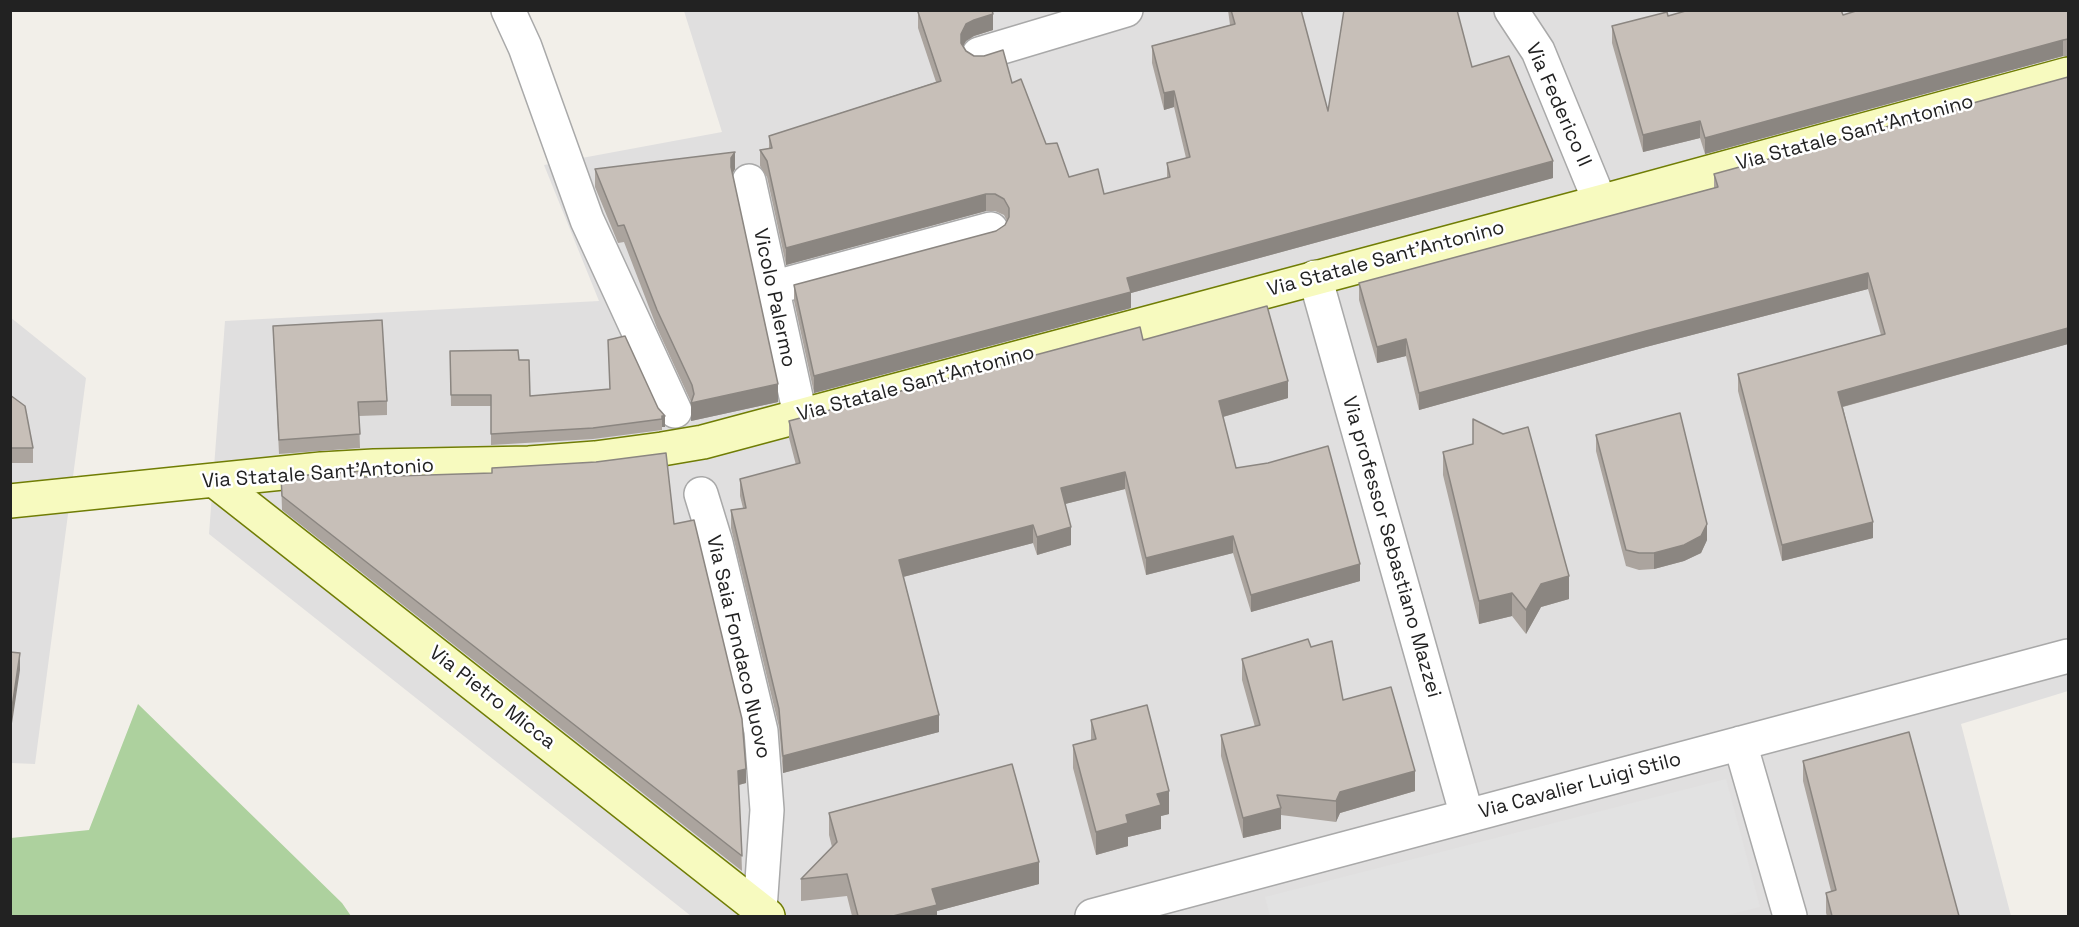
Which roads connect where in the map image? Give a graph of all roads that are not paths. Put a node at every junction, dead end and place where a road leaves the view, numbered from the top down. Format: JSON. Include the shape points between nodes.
{"nodes":[{"id":1,"x":508,"y":10,"type":"edge"},
{"id":2,"x":1126,"y":10,"type":"edge"},
{"id":3,"x":1510,"y":10,"type":"edge"},
{"id":4,"x":979,"y":54,"type":"edge"},
{"id":5,"x":2068,"y":74,"type":"edge"},
{"id":6,"x":749,"y":181,"type":"dead end"},
{"id":7,"x":1600,"y":202,"type":"junction"},
{"id":8,"x":991,"y":229,"type":"dead end"},
{"id":9,"x":1314,"y":277,"type":"junction"},
{"id":10,"x":772,"y":288,"type":"junction"},
{"id":11,"x":675,"y":411,"type":"dead end"},
{"id":12,"x":800,"y":415,"type":"junction"},
{"id":13,"x":662,"y":449,"type":"joint"},
{"id":14,"x":214,"y":481,"type":"junction"},
{"id":15,"x":701,"y":494,"type":"dead end"},
{"id":16,"x":10,"y":501,"type":"edge"},
{"id":17,"x":2068,"y":656,"type":"edge"},
{"id":18,"x":1740,"y":743,"type":"junction"},
{"id":19,"x":1467,"y":816,"type":"junction"},
{"id":20,"x":764,"y":913,"type":"edge"},
{"id":21,"x":1092,"y":916,"type":"edge"},
{"id":22,"x":1790,"y":916,"type":"edge"}],
"edges":[{"from":1,"to":11,"type":"street","via":[[591,230]]},
{"from":2,"to":4,"type":"street"},
{"from":3,"to":7,"type":"street","name":"Via Federico II","via":[[1538,51]]},
{"from":5,"to":7,"type":"street","name":"Via Statale Sant'Antonino"},
{"from":6,"to":10,"type":"street","name":"Vicolo Palermo"},
{"from":7,"to":9,"type":"street","name":"Via Statale Sant'Antonino"},
{"from":8,"to":10,"type":"street"},
{"from":9,"to":12,"type":"street","name":"Via Statale Sant'Antonino"},
{"from":9,"to":19,"type":"street","name":"Via professor Sebastiano Mazzei"},
{"from":10,"to":12,"type":"street","name":"Vicolo Palermo"},
{"from":12,"to":13,"type":"street","name":"Via Statale Sant'Antonino","via":[[703,442]]},
{"from":13,"to":14,"type":"street","name":"Via Statale Sant'Antonio","via":[[529,463],[374,466]]},
{"from":14,"to":16,"type":"street","name":"Via Statale Sant'Antonio"},
{"from":14,"to":20,"type":"street","name":"Via Pietro Micca"},
{"from":15,"to":20,"type":"street","name":"Via Saia Fondaco Nuovo","via":[[760,731],[767,810]]},
{"from":17,"to":18,"type":"street","name":"Via Cavalier Luigi Stilo"},
{"from":18,"to":19,"type":"street","name":"Via Cavalier Luigi Stilo"},
{"from":18,"to":22,"type":"street"},
{"from":19,"to":21,"type":"street","name":"Via Cavalier Luigi Stilo"}]}
